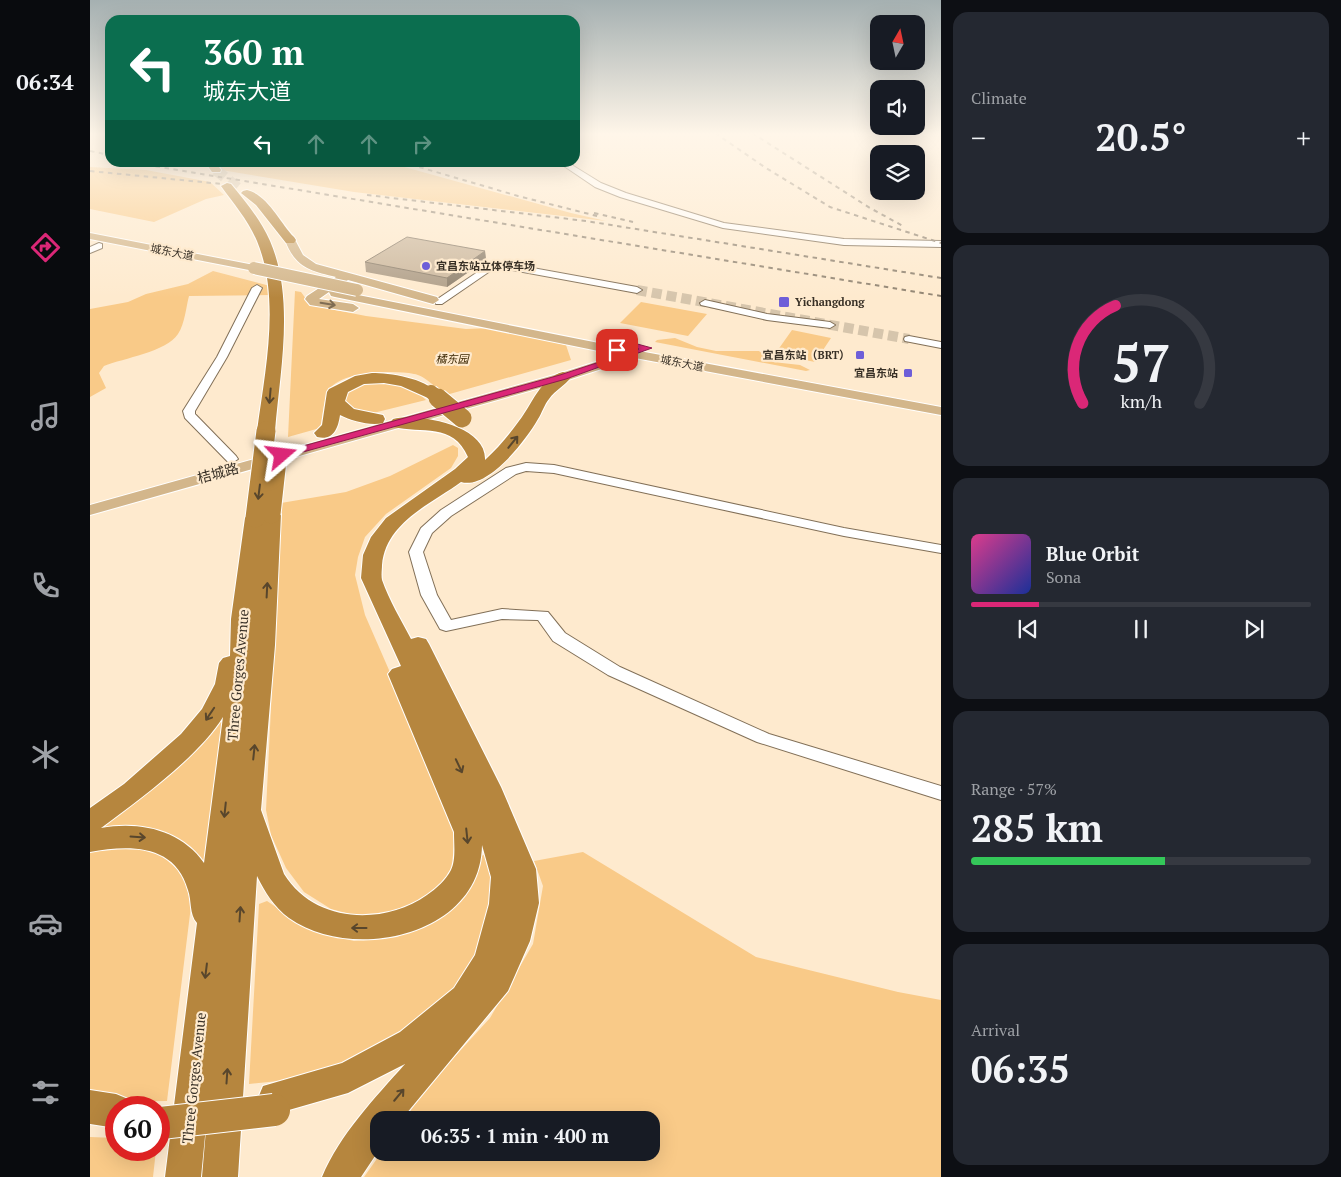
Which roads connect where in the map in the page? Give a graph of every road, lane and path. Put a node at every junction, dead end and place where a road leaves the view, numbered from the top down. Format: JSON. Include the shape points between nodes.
{"nodes":[{"id":1,"x":233,"y":188,"type":"tunnel mouth"},
{"id":2,"x":234,"y":188,"type":"tunnel mouth"},
{"id":3,"x":607,"y":188,"type":"edge"},
{"id":4,"x":90,"y":236,"type":"edge"},
{"id":5,"x":290,"y":240,"type":"joint"},
{"id":6,"x":941,"y":244,"type":"edge"},
{"id":7,"x":93,"y":247,"type":"edge"},
{"id":8,"x":253,"y":272,"type":"junction"},
{"id":9,"x":346,"y":276,"type":"junction"},
{"id":10,"x":257,"y":288,"type":"dead end"},
{"id":11,"x":637,"y":290,"type":"tunnel mouth"},
{"id":12,"x":439,"y":302,"type":"junction"},
{"id":13,"x":705,"y":302,"type":"dead end"},
{"id":14,"x":488,"y":323,"type":"junction"},
{"id":15,"x":830,"y":325,"type":"dead end"},
{"id":16,"x":590,"y":336,"type":"junction"},
{"id":17,"x":555,"y":337,"type":"junction"},
{"id":18,"x":909,"y":339,"type":"tunnel mouth"},
{"id":19,"x":941,"y":345,"type":"edge"},
{"id":20,"x":632,"y":349,"type":"junction"},
{"id":21,"x":678,"y":362,"type":"junction"},
{"id":22,"x":568,"y":372,"type":"junction"},
{"id":23,"x":429,"y":393,"type":"junction"},
{"id":24,"x":941,"y":401,"type":"edge"},
{"id":25,"x":941,"y":411,"type":"edge"},
{"id":26,"x":460,"y":419,"type":"junction"},
{"id":27,"x":388,"y":421,"type":"junction"},
{"id":28,"x":324,"y":433,"type":"junction"},
{"id":29,"x":477,"y":458,"type":"junction"},
{"id":30,"x":232,"y":459,"type":"junction"},
{"id":31,"x":461,"y":482,"type":"junction"},
{"id":32,"x":90,"y":499,"type":"edge"},
{"id":33,"x":90,"y":510,"type":"edge"},
{"id":34,"x":263,"y":516,"type":"junction"},
{"id":35,"x":941,"y":549,"type":"edge"},
{"id":36,"x":371,"y":578,"type":"junction"},
{"id":37,"x":242,"y":619,"type":"junction"},
{"id":38,"x":941,"y":793,"type":"edge"},
{"id":39,"x":248,"y":805,"type":"junction"},
{"id":40,"x":90,"y":822,"type":"edge"},
{"id":41,"x":508,"y":838,"type":"junction"},
{"id":42,"x":90,"y":841,"type":"edge"},
{"id":43,"x":210,"y":942,"type":"junction"},
{"id":44,"x":275,"y":1104,"type":"junction"},
{"id":45,"x":90,"y":1107,"type":"edge"},
{"id":46,"x":105,"y":1109,"type":"edge"},
{"id":47,"x":170,"y":1116,"type":"edge"},
{"id":48,"x":90,"y":1121,"type":"edge"},
{"id":49,"x":105,"y":1123,"type":"edge"},
{"id":50,"x":183,"y":1177,"type":"edge"},
{"id":51,"x":220,"y":1177,"type":"edge"},
{"id":52,"x":340,"y":1177,"type":"edge"}],
"edges":[{"from":1,"to":34,"type":"highway","name":"Three Gorges Avenue","bridge":true,"via":[[255,207],[273,243],[281,269],[284,322]]},
{"from":2,"to":5,"type":"highway","name":"Three Gorges Avenue","bridge":true,"via":[[251,195]]},
{"from":3,"to":6,"type":"street","via":[[723,225],[844,242]]},
{"from":4,"to":8,"type":"main road","name":"城东大道"},
{"from":5,"to":9,"type":"main road","via":[[303,263]]},
{"from":7,"to":8,"type":"main road","name":"城东大道"},
{"from":8,"to":14,"type":"main road","name":"城东大道","via":[[335,293]]},
{"from":8,"to":16,"type":"main road","name":"城东大道","bridge":true},
{"from":9,"to":12,"type":"main road"},
{"from":9,"to":14,"type":"main road","one_way":true,"via":[[311,299],[420,318],[467,324]]},
{"from":10,"to":30,"type":"street","via":[[189,412]]},
{"from":11,"to":12,"type":"street","via":[[494,264]]},
{"from":12,"to":16,"type":"main road"},
{"from":13,"to":15,"type":"street","via":[[725,309]]},
{"from":14,"to":17,"type":"main road","name":"城东大道"},
{"from":16,"to":20,"type":"main road","name":"城东大道"},
{"from":17,"to":20,"type":"main road","name":"城东大道"},
{"from":17,"to":22,"type":"main road","via":[[583,349],[585,354]]},
{"from":18,"to":19,"type":"street"},
{"from":20,"to":21,"type":"main road","name":"城东大道"},
{"from":20,"to":22,"type":"main road","name":"桔城路"},
{"from":20,"to":24,"type":"main road","name":"城东大道"},
{"from":21,"to":22,"type":"main road","via":[[634,361]]},
{"from":21,"to":25,"type":"main road","name":"城东大道"},
{"from":22,"to":27,"type":"main road","name":"桔城路"},
{"from":22,"to":27,"type":"main road","name":"桔城路"},
{"from":31,"to":22,"type":"highway","one_way":true,"via":[[482,471],[507,449],[542,396]]},
{"from":23,"to":26,"type":"highway","bridge":true},
{"from":23,"to":27,"type":"highway","via":[[402,381],[378,378],[358,380],[340,390],[337,401],[342,409],[354,415]]},
{"from":23,"to":28,"type":"highway","via":[[406,379],[366,376],[351,379],[335,390],[330,426]]},
{"from":26,"to":29,"type":"highway","via":[[479,441],[481,452]]},
{"from":26,"to":31,"type":"highway","via":[[483,439],[486,451],[483,460]]},
{"from":27,"to":28,"type":"main road","name":"桔城路"},
{"from":27,"to":29,"type":"highway","via":[[452,430],[467,440]]},
{"from":27,"to":33,"type":"main road","name":"桔城路","via":[[331,441]]},
{"from":28,"to":30,"type":"main road","name":"桔城路"},
{"from":29,"to":36,"type":"highway","via":[[389,525],[373,552]]},
{"from":30,"to":32,"type":"main road","name":"桔城路"},
{"from":31,"to":41,"type":"highway","via":[[400,525],[389,539],[382,561],[384,576],[488,787]]},
{"from":34,"to":37,"type":"highway","name":"Three Gorges Avenue"},
{"from":39,"to":34,"type":"highway","name":"Three Gorges Avenue","one_way":true,"via":[[264,645]]},
{"from":35,"to":38,"type":"street","via":[[844,532],[554,469],[526,467],[511,471],[446,513],[426,531],[416,552],[429,595],[446,626],[502,614],[544,615],[559,637],[614,671],[754,734]]},
{"from":36,"to":39,"type":"highway","one_way":true,"via":[[397,666],[468,832],[468,856],[462,876],[448,895],[410,920],[384,927],[354,929],[322,922],[299,908],[280,890],[264,858]]},
{"from":36,"to":44,"type":"highway","one_way":true,"via":[[498,850],[505,877],[504,904],[489,959],[465,998],[412,1043],[348,1077]]},
{"from":37,"to":40,"type":"highway","one_way":true,"via":[[226,684],[212,714],[190,740],[133,791]]},
{"from":37,"to":43,"type":"highway","name":"Three Gorges Avenue","one_way":true,"via":[[242,654]]},
{"from":51,"to":39,"type":"highway","name":"Three Gorges Avenue","one_way":true},
{"from":41,"to":44,"type":"highway","via":[[517,882],[514,919],[491,978],[471,1004],[442,1032],[396,1065],[342,1091]]},
{"from":52,"to":41,"type":"highway","one_way":true,"via":[[376,1123],[496,981],[515,941],[524,903],[522,869]]},
{"from":42,"to":43,"type":"highway","one_way":true,"via":[[121,836],[146,837],[170,846],[187,860],[202,888]]},
{"from":43,"to":50,"type":"highway","name":"Three Gorges Avenue","one_way":true},
{"from":44,"to":47,"type":"highway","bridge":true},
{"from":45,"to":46,"type":"highway"},
{"from":48,"to":49,"type":"highway"}]}
